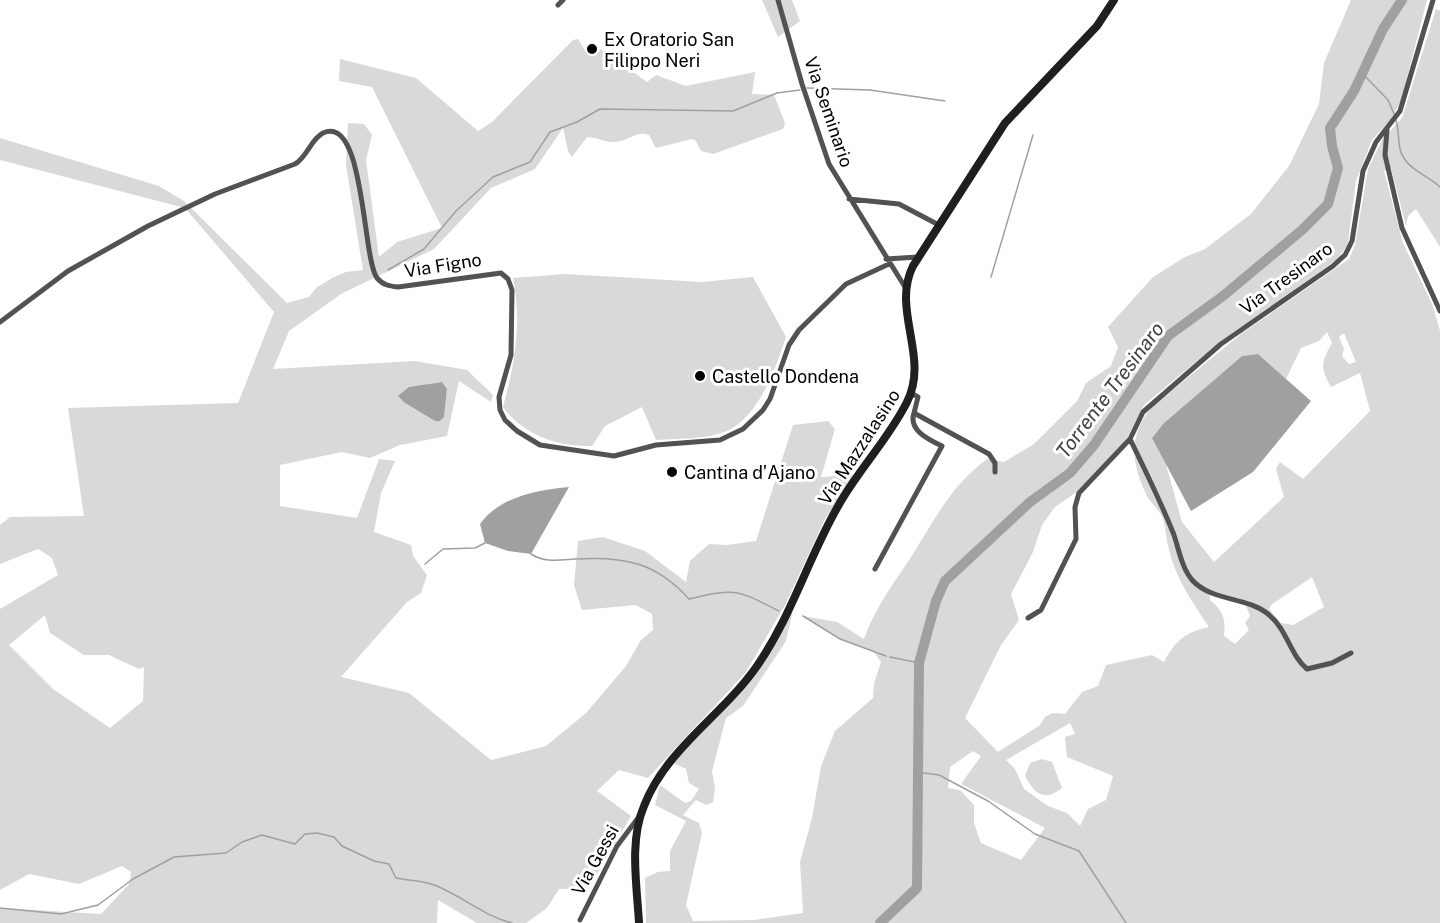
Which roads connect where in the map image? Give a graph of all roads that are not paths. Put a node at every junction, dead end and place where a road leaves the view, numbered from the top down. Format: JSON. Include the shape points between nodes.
{"nodes":[{"id":1,"x":778,"y":0,"type":"edge"},
{"id":2,"x":1114,"y":0,"type":"edge"},
{"id":3,"x":1434,"y":0,"type":"edge"},
{"id":4,"x":1387,"y":127,"type":"junction"},
{"id":5,"x":849,"y":199,"type":"junction"},
{"id":6,"x":938,"y":224,"type":"junction"},
{"id":7,"x":918,"y":257,"type":"junction"},
{"id":8,"x":887,"y":261,"type":"junction"},
{"id":9,"x":905,"y":287,"type":"junction"},
{"id":10,"x":1440,"y":311,"type":"edge"},
{"id":11,"x":0,"y":322,"type":"edge"},
{"id":12,"x":912,"y":393,"type":"junction"},
{"id":13,"x":914,"y":413,"type":"junction"},
{"id":14,"x":1130,"y":439,"type":"junction"},
{"id":15,"x":994,"y":472,"type":"dead end"},
{"id":16,"x":874,"y":569,"type":"dead end"},
{"id":17,"x":1028,"y":618,"type":"dead end"},
{"id":18,"x":1351,"y":653,"type":"dead end"},
{"id":19,"x":640,"y":817,"type":"junction"},
{"id":20,"x":580,"y":920,"type":"dead end"},
{"id":21,"x":639,"y":923,"type":"edge"}],
"edges":[{"from":1,"to":5,"type":"street","name":"Via Seminario","via":[[825,153]]},
{"from":2,"to":6,"type":"main road","via":[[1097,26],[1010,116]]},
{"from":3,"to":4,"type":"street","name":"Via Tresinaro","via":[[1396,118]]},
{"from":4,"to":10,"type":"street","via":[[1385,155],[1402,228]]},
{"from":4,"to":14,"type":"street","name":"Via Tresinaro","via":[[1363,171],[1352,241],[1345,255],[1221,344],[1168,388],[1143,412]]},
{"from":5,"to":6,"type":"street","via":[[899,204]]},
{"from":5,"to":8,"type":"street","name":"Via Seminario"},
{"from":6,"to":7,"type":"main road"},
{"from":7,"to":8,"type":"street"},
{"from":7,"to":9,"type":"main road"},
{"from":8,"to":9,"type":"street","name":"Via Seminario"},
{"from":8,"to":11,"type":"street","name":"Via Figno","via":[[846,284],[800,330],[789,345],[770,399],[743,429],[701,444],[656,445],[614,456],[540,445],[505,420],[499,397],[511,355],[512,290],[501,273],[398,287],[388,286],[376,276],[355,160],[349,145],[335,133],[318,136],[303,160],[215,194],[94,256]]},
{"from":9,"to":12,"type":"main road","name":"Via Mazzalasino","via":[[916,364]]},
{"from":12,"to":13,"type":"street","via":[[918,398]]},
{"from":12,"to":19,"type":"main road","name":"Via Mazzalasino","via":[[838,505],[764,656],[670,762],[654,784]]},
{"from":13,"to":15,"type":"street","via":[[989,454]]},
{"from":13,"to":16,"type":"street","via":[[914,426],[942,447]]},
{"from":14,"to":17,"type":"street","name":"Via Tresinaro","via":[[1079,494],[1075,507],[1076,539],[1041,610]]},
{"from":14,"to":18,"type":"street","via":[[1194,581],[1209,592],[1267,612],[1286,634],[1299,663],[1306,669],[1332,663]]},
{"from":19,"to":20,"type":"street","name":"Via Gessi","via":[[617,846]]},
{"from":19,"to":21,"type":"main road","name":"Via Mazzalasino","via":[[636,848]]}]}
